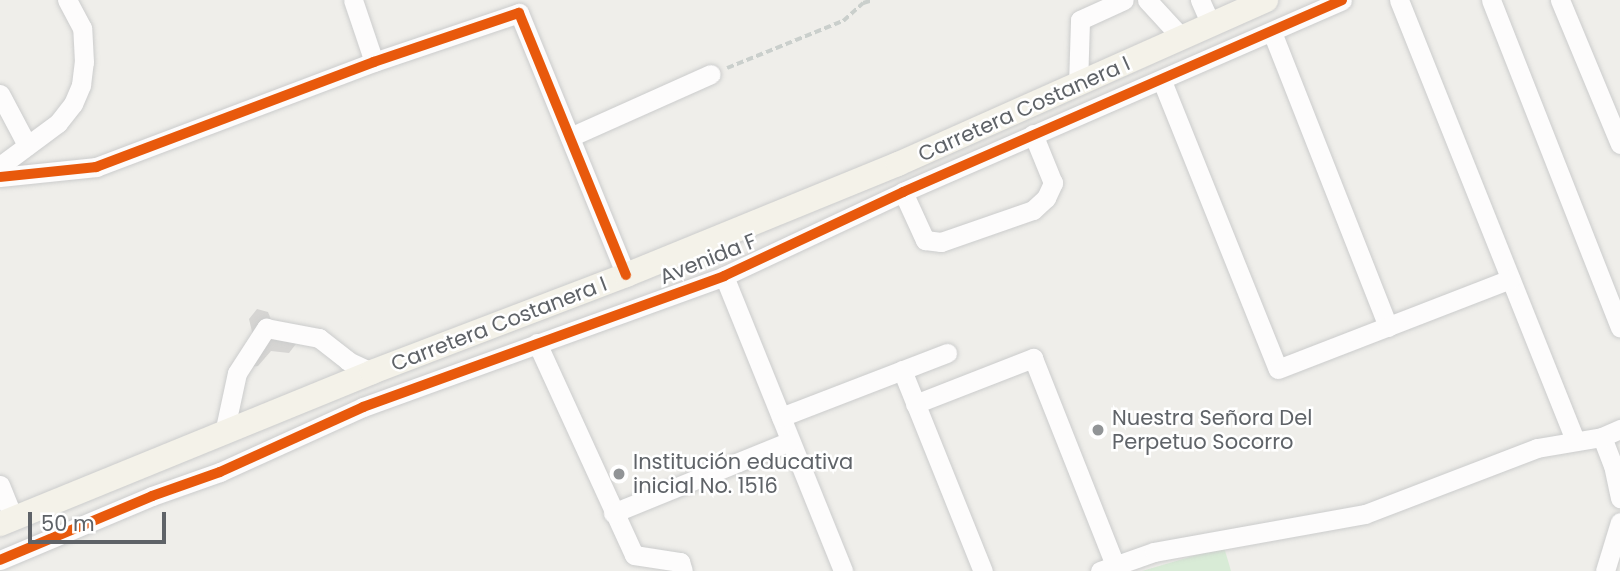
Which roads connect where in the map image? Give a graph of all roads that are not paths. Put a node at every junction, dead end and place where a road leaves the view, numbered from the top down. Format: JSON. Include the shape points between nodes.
{"nodes":[{"id":1,"x":67,"y":0,"type":"edge"},
{"id":2,"x":353,"y":0,"type":"edge"},
{"id":3,"x":1078,"y":0,"type":"edge"},
{"id":4,"x":1124,"y":0,"type":"edge"},
{"id":5,"x":1147,"y":0,"type":"edge"},
{"id":6,"x":1200,"y":0,"type":"edge"},
{"id":7,"x":1266,"y":0,"type":"edge"},
{"id":8,"x":1342,"y":0,"type":"edge"},
{"id":9,"x":1399,"y":0,"type":"edge"},
{"id":10,"x":1492,"y":0,"type":"edge"},
{"id":11,"x":1560,"y":0,"type":"edge"},
{"id":12,"x":1080,"y":20,"type":"junction"},
{"id":13,"x":1211,"y":25,"type":"junction"},
{"id":14,"x":1272,"y":32,"type":"junction"},
{"id":15,"x":1182,"y":38,"type":"junction"},
{"id":16,"x":374,"y":62,"type":"junction"},
{"id":17,"x":711,"y":74,"type":"road end"},
{"id":18,"x":1162,"y":81,"type":"junction"},
{"id":19,"x":1078,"y":85,"type":"junction"},
{"id":20,"x":0,"y":94,"type":"edge"},
{"id":21,"x":1033,"y":134,"type":"junction"},
{"id":22,"x":570,"y":137,"type":"junction"},
{"id":23,"x":1620,"y":144,"type":"edge"},
{"id":24,"x":27,"y":145,"type":"junction"},
{"id":25,"x":0,"y":166,"type":"edge"},
{"id":26,"x":0,"y":177,"type":"edge"},
{"id":27,"x":903,"y":192,"type":"junction"},
{"id":28,"x":626,"y":275,"type":"junction"},
{"id":29,"x":724,"y":276,"type":"junction"},
{"id":30,"x":1510,"y":279,"type":"junction"},
{"id":31,"x":1388,"y":327,"type":"junction"},
{"id":32,"x":1620,"y":327,"type":"edge"},
{"id":33,"x":537,"y":343,"type":"junction"},
{"id":34,"x":947,"y":353,"type":"dead end"},
{"id":35,"x":902,"y":370,"type":"junction"},
{"id":36,"x":372,"y":372,"type":"junction"},
{"id":37,"x":915,"y":404,"type":"junction"},
{"id":38,"x":780,"y":417,"type":"junction"},
{"id":39,"x":1620,"y":429,"type":"edge"},
{"id":40,"x":224,"y":433,"type":"junction"},
{"id":41,"x":1602,"y":437,"type":"junction"},
{"id":42,"x":790,"y":441,"type":"junction"},
{"id":43,"x":1575,"y":441,"type":"junction"},
{"id":44,"x":0,"y":485,"type":"edge"},
{"id":45,"x":1620,"y":498,"type":"edge"},
{"id":46,"x":613,"y":513,"type":"junction"},
{"id":47,"x":7,"y":522,"type":"edge"},
{"id":48,"x":1620,"y":522,"type":"edge"},
{"id":49,"x":0,"y":560,"type":"edge"},
{"id":50,"x":1108,"y":568,"type":"edge"},
{"id":51,"x":684,"y":571,"type":"edge"},
{"id":52,"x":844,"y":571,"type":"edge"},
{"id":53,"x":983,"y":571,"type":"edge"},
{"id":54,"x":1605,"y":571,"type":"edge"}],
"edges":[{"from":1,"to":24,"type":"street","via":[[82,28],[80,85],[73,104],[58,122]]},
{"from":2,"to":16,"type":"street"},
{"from":3,"to":12,"type":"street"},
{"from":4,"to":12,"type":"street"},
{"from":5,"to":15,"type":"street"},
{"from":6,"to":13,"type":"street"},
{"from":7,"to":13,"type":"main road","name":"Carretera Costanera I"},
{"from":8,"to":14,"type":"street","name":"Avenida F"},
{"from":9,"to":30,"type":"street"},
{"from":10,"to":32,"type":"street"},
{"from":11,"to":23,"type":"street"},
{"from":12,"to":19,"type":"street"},
{"from":13,"to":15,"type":"main road","name":"Carretera Costanera I"},
{"from":14,"to":18,"type":"street","name":"Avenida F"},
{"from":14,"to":31,"type":"street"},
{"from":15,"to":19,"type":"main road","name":"Carretera Costanera I"},
{"from":16,"to":22,"type":"street","via":[[519,13]]},
{"from":16,"to":26,"type":"street","via":[[96,167]]},
{"from":17,"to":22,"type":"street"},
{"from":18,"to":21,"type":"street","name":"Avenida F"},
{"from":18,"to":31,"type":"street","via":[[1278,369]]},
{"from":19,"to":28,"type":"main road","name":"Carretera Costanera I"},
{"from":20,"to":24,"type":"street"},
{"from":21,"to":27,"type":"street","name":"Avenida F"},
{"from":21,"to":27,"type":"street","via":[[1053,183],[1033,210],[941,243],[925,240]]},
{"from":22,"to":28,"type":"street"},
{"from":24,"to":25,"type":"street"},
{"from":27,"to":29,"type":"street","name":"Avenida F"},
{"from":28,"to":36,"type":"main road","name":"Carretera Costanera I"},
{"from":29,"to":33,"type":"street","name":"Avenida F"},
{"from":29,"to":38,"type":"street"},
{"from":30,"to":31,"type":"street"},
{"from":30,"to":43,"type":"street"},
{"from":33,"to":46,"type":"street"},
{"from":33,"to":49,"type":"street","name":"Avenida F","via":[[363,407],[220,472]]},
{"from":34,"to":35,"type":"street"},
{"from":35,"to":37,"type":"street"},
{"from":35,"to":38,"type":"street"},
{"from":36,"to":40,"type":"main road","name":"Carretera Costanera I"},
{"from":36,"to":40,"type":"street","via":[[319,338],[266,328],[237,373]]},
{"from":37,"to":50,"type":"street","via":[[1033,358]]},
{"from":37,"to":53,"type":"street"},
{"from":38,"to":42,"type":"street"},
{"from":39,"to":41,"type":"street"},
{"from":40,"to":47,"type":"main road","name":"Carretera Costanera I"},
{"from":41,"to":43,"type":"street"},
{"from":41,"to":45,"type":"street"},
{"from":42,"to":46,"type":"street"},
{"from":42,"to":52,"type":"street"},
{"from":43,"to":50,"type":"street","via":[[1538,448],[1365,514],[1168,549]]},
{"from":44,"to":47,"type":"street"},
{"from":46,"to":51,"type":"street","via":[[634,555],[680,562]]},
{"from":48,"to":54,"type":"street"}]}
